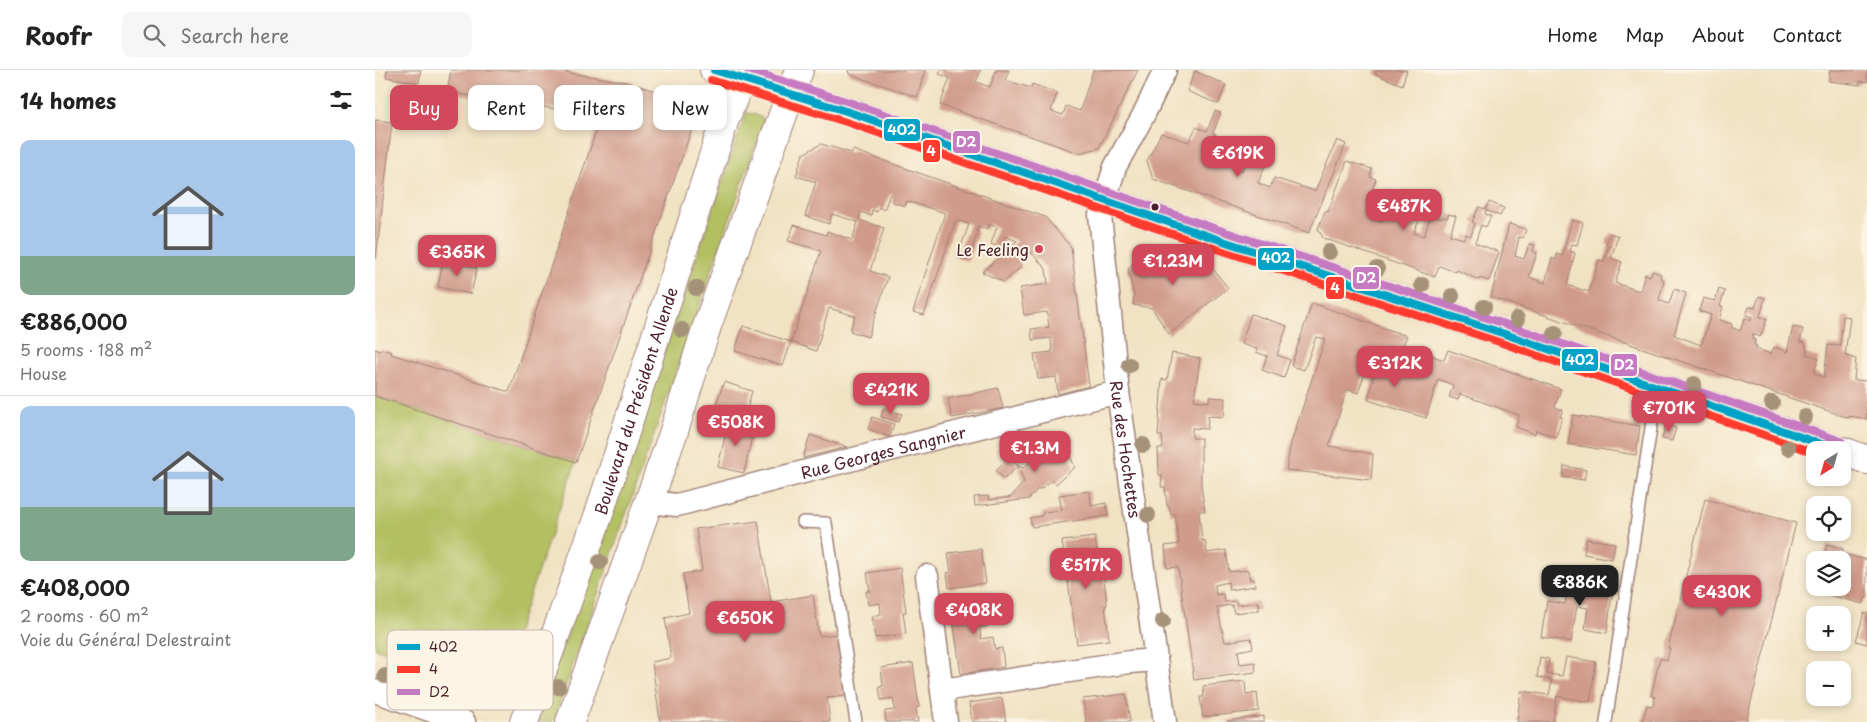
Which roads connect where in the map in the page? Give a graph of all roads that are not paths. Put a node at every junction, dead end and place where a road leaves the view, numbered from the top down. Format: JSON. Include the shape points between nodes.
{"nodes":[{"id":1,"x":714,"y":70,"type":"edge"},
{"id":2,"x":1165,"y":70,"type":"edge"},
{"id":3,"x":743,"y":74,"type":"edge"},
{"id":4,"x":795,"y":82,"type":"edge"},
{"id":5,"x":1106,"y":200,"type":"junction"},
{"id":6,"x":1663,"y":389,"type":"junction"},
{"id":7,"x":1118,"y":392,"type":"junction"},
{"id":8,"x":1812,"y":441,"type":"edge"},
{"id":9,"x":1851,"y":455,"type":"edge"},
{"id":10,"x":1867,"y":460,"type":"edge"},
{"id":11,"x":648,"y":502,"type":"junction"},
{"id":12,"x":803,"y":522,"type":"dead end"},
{"id":13,"x":927,"y":576,"type":"dead end"},
{"id":14,"x":553,"y":640,"type":"edge"},
{"id":15,"x":1156,"y":660,"type":"junction"},
{"id":16,"x":942,"y":690,"type":"junction"},
{"id":17,"x":375,"y":691,"type":"edge"},
{"id":18,"x":387,"y":695,"type":"edge"},
{"id":19,"x":430,"y":710,"type":"edge"},
{"id":20,"x":528,"y":710,"type":"edge"},
{"id":21,"x":464,"y":722,"type":"edge"},
{"id":22,"x":524,"y":722,"type":"edge"},
{"id":23,"x":571,"y":722,"type":"edge"},
{"id":24,"x":856,"y":722,"type":"edge"},
{"id":25,"x":946,"y":722,"type":"edge"},
{"id":26,"x":1165,"y":722,"type":"edge"},
{"id":27,"x":1607,"y":722,"type":"edge"}],
"edges":[{"from":1,"to":3,"type":"main road"},
{"from":2,"to":5,"type":"street","name":"Rue des Hochettes","via":[[1115,167]]},
{"from":3,"to":4,"type":"main road"},
{"from":3,"to":14,"type":"main road","name":"Boulevard du Président Allende","via":[[725,119],[599,511]]},
{"from":4,"to":5,"type":"main road","via":[[849,112]]},
{"from":4,"to":11,"type":"main road"},
{"from":5,"to":6,"type":"main road"},
{"from":5,"to":7,"type":"street","name":"Rue des Hochettes","via":[[1100,215],[1100,234]]},
{"from":6,"to":8,"type":"main road"},
{"from":6,"to":27,"type":"lane","via":[[1652,420]]},
{"from":7,"to":11,"type":"street","name":"Rue Georges Sangnier","via":[[677,505]]},
{"from":7,"to":15,"type":"street","name":"Rue des Hochettes"},
{"from":9,"to":10,"type":"main road"},
{"from":11,"to":23,"type":"main road"},
{"from":12,"to":24,"type":"lane","via":[[826,523]]},
{"from":13,"to":16,"type":"street"},
{"from":15,"to":16,"type":"street"},
{"from":15,"to":26,"type":"street","name":"Rue des Hochettes"},
{"from":16,"to":25,"type":"street"},
{"from":17,"to":18,"type":"street"},
{"from":19,"to":21,"type":"street"},
{"from":20,"to":22,"type":"main road","name":"Boulevard du Président Allende"}]}
